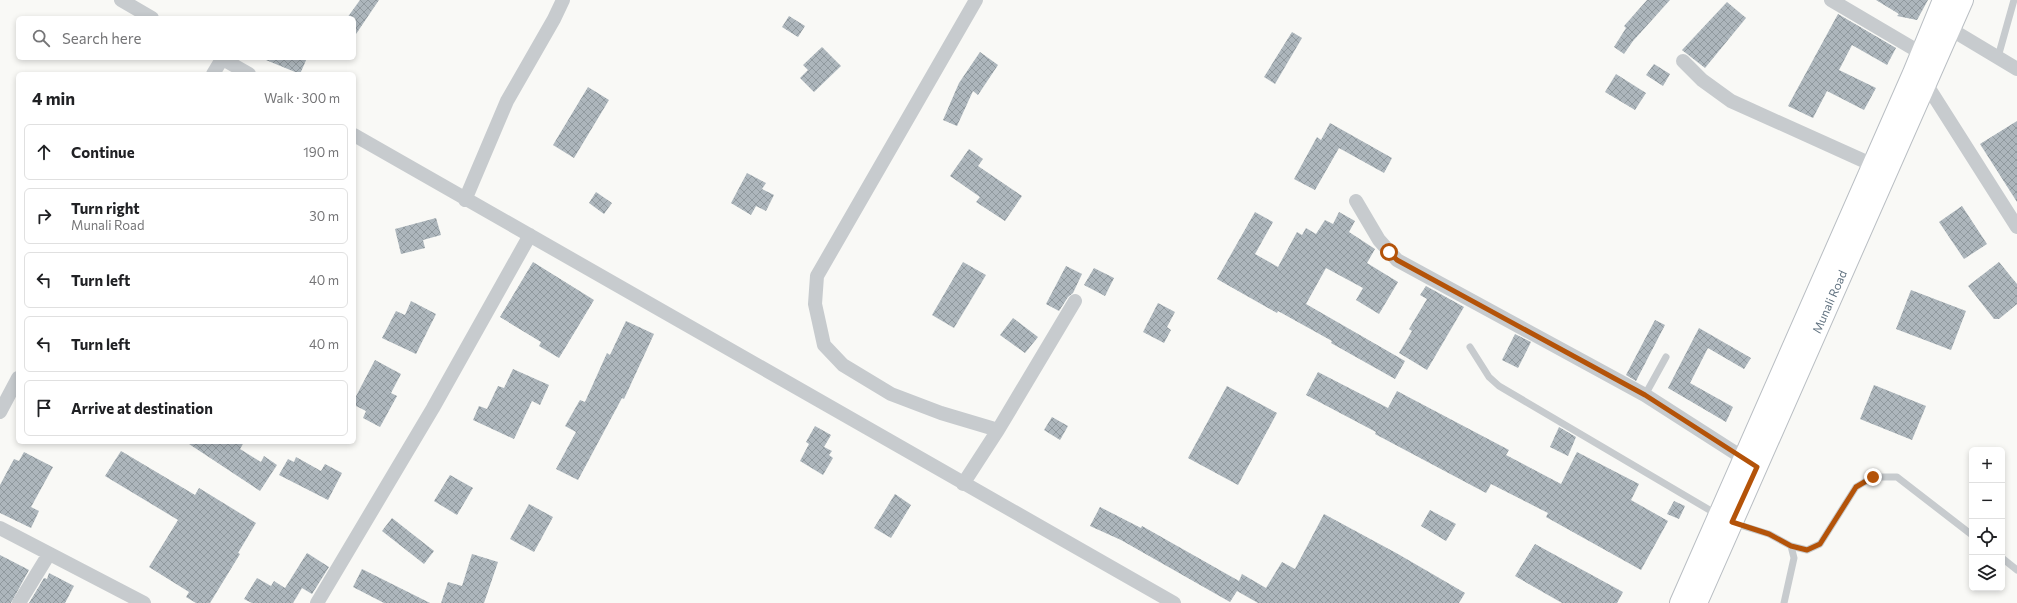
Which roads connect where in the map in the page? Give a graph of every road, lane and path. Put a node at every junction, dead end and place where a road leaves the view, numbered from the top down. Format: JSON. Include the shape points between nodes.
{"nodes":[{"id":1,"x":121,"y":0,"type":"edge"},
{"id":2,"x":563,"y":0,"type":"edge"},
{"id":3,"x":976,"y":0,"type":"edge"},
{"id":4,"x":1831,"y":0,"type":"edge"},
{"id":5,"x":1943,"y":0,"type":"edge"},
{"id":6,"x":1963,"y":0,"type":"edge"},
{"id":7,"x":2014,"y":0,"type":"edge"},
{"id":8,"x":149,"y":16,"type":"edge"},
{"id":9,"x":1943,"y":25,"type":"junction"},
{"id":10,"x":1998,"y":57,"type":"junction"},
{"id":11,"x":221,"y":60,"type":"edge"},
{"id":12,"x":225,"y":60,"type":"edge"},
{"id":13,"x":1918,"y":60,"type":"junction"},
{"id":14,"x":1683,"y":61,"type":"dead end"},
{"id":15,"x":2017,"y":69,"type":"edge"},
{"id":16,"x":214,"y":72,"type":"edge"},
{"id":17,"x":246,"y":72,"type":"edge"},
{"id":18,"x":1927,"y":85,"type":"junction"},
{"id":19,"x":356,"y":136,"type":"edge"},
{"id":20,"x":1873,"y":165,"type":"junction"},
{"id":21,"x":465,"y":200,"type":"junction"},
{"id":22,"x":1356,"y":201,"type":"dead end"},
{"id":23,"x":2017,"y":227,"type":"edge"},
{"id":24,"x":530,"y":235,"type":"junction"},
{"id":25,"x":1075,"y":301,"type":"dead end"},
{"id":26,"x":1470,"y":347,"type":"dead end"},
{"id":27,"x":1666,"y":357,"type":"dead end"},
{"id":28,"x":16,"y":382,"type":"edge"},
{"id":29,"x":1645,"y":395,"type":"junction"},
{"id":30,"x":0,"y":412,"type":"edge"},
{"id":31,"x":998,"y":430,"type":"junction"},
{"id":32,"x":1750,"y":462,"type":"junction"},
{"id":33,"x":963,"y":484,"type":"junction"},
{"id":34,"x":1725,"y":519,"type":"junction"},
{"id":35,"x":0,"y":528,"type":"edge"},
{"id":36,"x":1969,"y":533,"type":"edge"},
{"id":37,"x":1791,"y":546,"type":"junction"},
{"id":38,"x":49,"y":554,"type":"junction"},
{"id":39,"x":2005,"y":560,"type":"edge"},
{"id":40,"x":2017,"y":570,"type":"edge"},
{"id":41,"x":20,"y":603,"type":"edge"},
{"id":42,"x":144,"y":603,"type":"edge"},
{"id":43,"x":317,"y":603,"type":"edge"},
{"id":44,"x":1174,"y":603,"type":"edge"},
{"id":45,"x":1680,"y":603,"type":"edge"},
{"id":46,"x":1696,"y":603,"type":"edge"},
{"id":47,"x":1784,"y":603,"type":"edge"}],
"edges":[{"from":1,"to":8,"type":"street"},
{"from":2,"to":21,"type":"street","via":[[507,101]]},
{"from":3,"to":31,"type":"street","via":[[817,276],[815,304],[824,345],[843,365],[891,394],[940,413]]},
{"from":4,"to":13,"type":"street"},
{"from":5,"to":9,"type":"main road","name":"Munali Road"},
{"from":6,"to":9,"type":"main road","name":"Munali Road"},
{"from":7,"to":10,"type":"lane"},
{"from":9,"to":10,"type":"street"},
{"from":9,"to":13,"type":"main road","name":"Munali Road"},
{"from":9,"to":18,"type":"main road","name":"Munali Road"},
{"from":10,"to":15,"type":"street"},
{"from":11,"to":16,"type":"street"},
{"from":12,"to":17,"type":"street"},
{"from":13,"to":18,"type":"street"},
{"from":13,"to":20,"type":"main road","name":"Munali Road"},
{"from":14,"to":20,"type":"street","via":[[1702,80],[1732,101]]},
{"from":18,"to":23,"type":"street"},
{"from":18,"to":32,"type":"main road","name":"Munali Road"},
{"from":19,"to":21,"type":"street"},
{"from":20,"to":32,"type":"main road","name":"Munali Road"},
{"from":21,"to":24,"type":"street"},
{"from":22,"to":29,"type":"street","via":[[1379,240],[1397,260]]},
{"from":24,"to":33,"type":"street"},
{"from":24,"to":43,"type":"street","via":[[433,408]]},
{"from":25,"to":31,"type":"street"},
{"from":26,"to":34,"type":"lane","via":[[1489,377],[1499,386]]},
{"from":27,"to":29,"type":"lane"},
{"from":28,"to":30,"type":"street"},
{"from":29,"to":32,"type":"street"},
{"from":31,"to":33,"type":"street"},
{"from":32,"to":34,"type":"main road","name":"Munali Road"},
{"from":33,"to":44,"type":"street"},
{"from":34,"to":37,"type":"lane","via":[[1769,534]]},
{"from":34,"to":45,"type":"main road","name":"Munali Road"},
{"from":34,"to":46,"type":"main road","name":"Munali Road"},
{"from":35,"to":38,"type":"street"},
{"from":36,"to":37,"type":"lane","via":[[1897,477],[1873,477],[1856,487],[1820,544],[1807,550]]},
{"from":37,"to":47,"type":"lane","via":[[1794,558]]},
{"from":38,"to":41,"type":"street"},
{"from":38,"to":42,"type":"street"},
{"from":39,"to":40,"type":"lane"}]}
